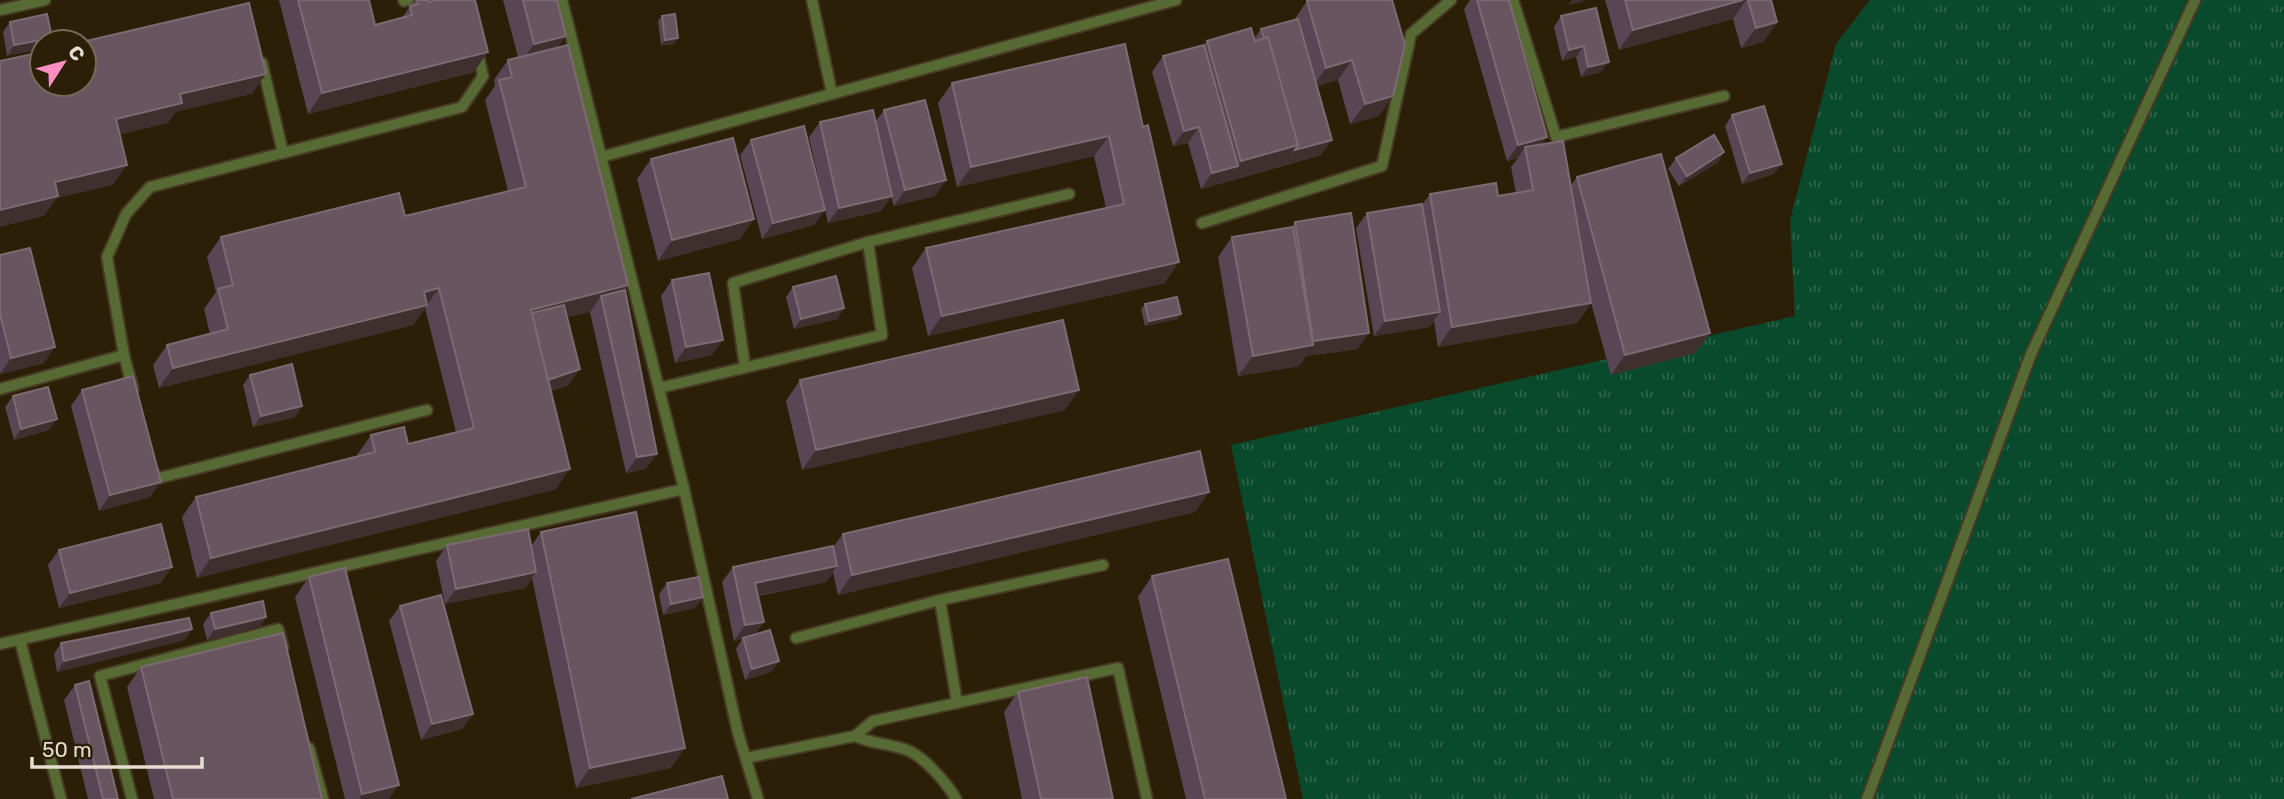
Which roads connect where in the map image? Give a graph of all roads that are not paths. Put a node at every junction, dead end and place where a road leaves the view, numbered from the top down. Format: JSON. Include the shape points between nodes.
{"nodes":[{"id":1,"x":45,"y":0,"type":"edge"},
{"id":2,"x":562,"y":0,"type":"edge"},
{"id":3,"x":812,"y":0,"type":"edge"},
{"id":4,"x":1176,"y":0,"type":"edge"},
{"id":5,"x":1451,"y":0,"type":"edge"},
{"id":6,"x":1513,"y":0,"type":"edge"},
{"id":7,"x":2194,"y":0,"type":"edge"},
{"id":8,"x":1,"y":8,"type":"edge"},
{"id":9,"x":474,"y":38,"type":"edge"},
{"id":10,"x":259,"y":50,"type":"edge"},
{"id":11,"x":832,"y":94,"type":"junction"},
{"id":12,"x":1724,"y":96,"type":"dead end"},
{"id":13,"x":283,"y":153,"type":"junction"},
{"id":14,"x":601,"y":157,"type":"junction"},
{"id":15,"x":1069,"y":194,"type":"dead end"},
{"id":16,"x":1202,"y":223,"type":"dead end"},
{"id":17,"x":869,"y":242,"type":"junction"},
{"id":18,"x":124,"y":355,"type":"junction"},
{"id":19,"x":745,"y":367,"type":"junction"},
{"id":20,"x":0,"y":388,"type":"edge"},
{"id":21,"x":659,"y":388,"type":"junction"},
{"id":22,"x":136,"y":405,"type":"edge"},
{"id":23,"x":427,"y":410,"type":"dead end"},
{"id":24,"x":152,"y":467,"type":"edge"},
{"id":25,"x":684,"y":489,"type":"junction"},
{"id":26,"x":1103,"y":565,"type":"dead end"},
{"id":27,"x":940,"y":600,"type":"junction"},
{"id":28,"x":796,"y":638,"type":"dead end"},
{"id":29,"x":20,"y":640,"type":"junction"},
{"id":30,"x":0,"y":645,"type":"edge"},
{"id":31,"x":285,"y":655,"type":"edge"},
{"id":32,"x":957,"y":703,"type":"junction"},
{"id":33,"x":306,"y":734,"type":"edge"},
{"id":34,"x":855,"y":736,"type":"junction"},
{"id":35,"x":746,"y":758,"type":"junction"},
{"id":36,"x":61,"y":799,"type":"edge"},
{"id":37,"x":132,"y":799,"type":"edge"},
{"id":38,"x":323,"y":799,"type":"edge"},
{"id":39,"x":758,"y":799,"type":"edge"},
{"id":40,"x":956,"y":799,"type":"edge"},
{"id":41,"x":1147,"y":799,"type":"edge"},
{"id":42,"x":1867,"y":799,"type":"edge"}],
"edges":[{"from":1,"to":8,"type":"lane"},
{"from":2,"to":14,"type":"lane"},
{"from":3,"to":11,"type":"lane"},
{"from":4,"to":11,"type":"lane"},
{"from":5,"to":16,"type":"lane","via":[[1411,34],[1382,166]]},
{"from":6,"to":12,"type":"lane","via":[[1556,137]]},
{"from":7,"to":42,"type":"lane","via":[[2031,354]]},
{"from":9,"to":13,"type":"lane","via":[[483,76],[462,107]]},
{"from":10,"to":13,"type":"lane"},
{"from":11,"to":14,"type":"lane"},
{"from":13,"to":18,"type":"lane","via":[[150,187],[126,214],[107,257]]},
{"from":14,"to":21,"type":"lane"},
{"from":15,"to":17,"type":"lane"},
{"from":17,"to":19,"type":"lane","via":[[733,282]]},
{"from":17,"to":19,"type":"lane","via":[[882,335]]},
{"from":18,"to":20,"type":"lane"},
{"from":18,"to":22,"type":"lane"},
{"from":19,"to":21,"type":"lane"},
{"from":21,"to":25,"type":"lane"},
{"from":23,"to":24,"type":"lane","via":[[155,479]]},
{"from":25,"to":29,"type":"lane"},
{"from":25,"to":35,"type":"lane"},
{"from":26,"to":27,"type":"lane"},
{"from":27,"to":28,"type":"lane"},
{"from":27,"to":32,"type":"lane"},
{"from":29,"to":30,"type":"lane"},
{"from":29,"to":36,"type":"lane"},
{"from":31,"to":37,"type":"lane","via":[[278,629],[100,676]]},
{"from":32,"to":34,"type":"lane","via":[[873,721]]},
{"from":32,"to":41,"type":"lane","via":[[1118,668]]},
{"from":33,"to":38,"type":"lane"},
{"from":34,"to":35,"type":"lane"},
{"from":34,"to":40,"type":"lane","via":[[906,749],[946,781]]},
{"from":35,"to":39,"type":"lane"}]}
